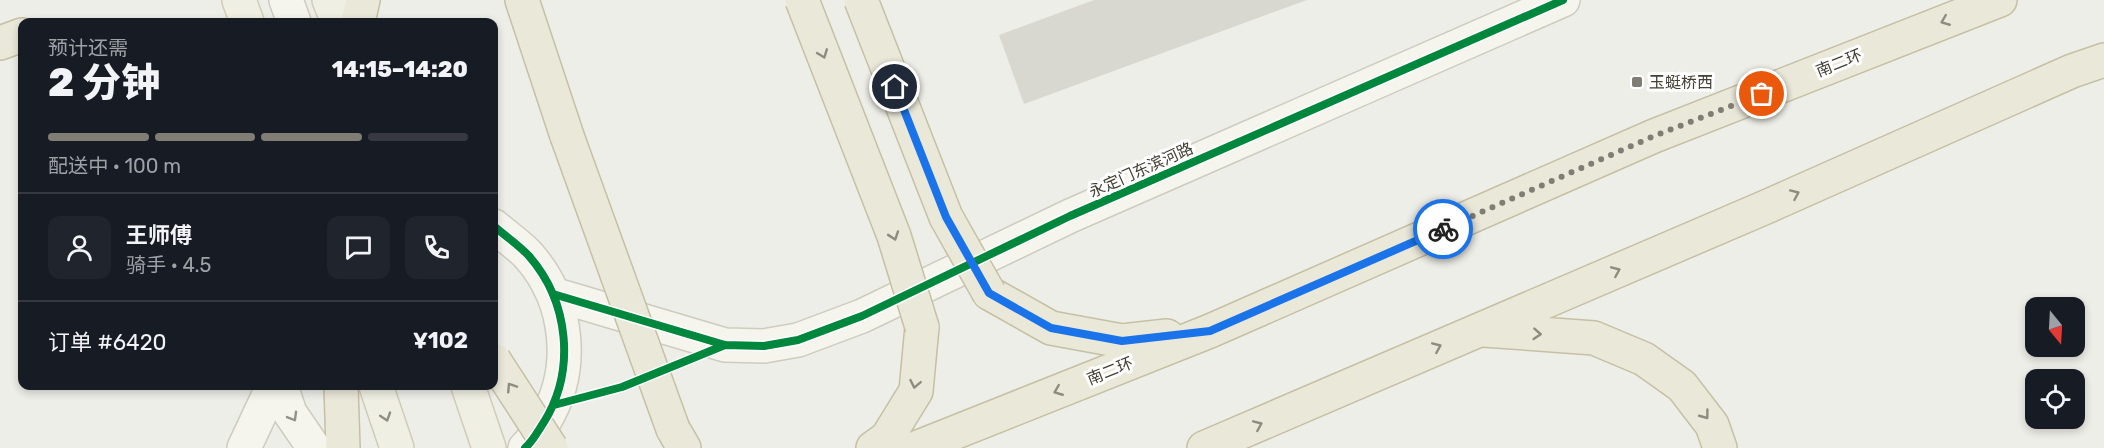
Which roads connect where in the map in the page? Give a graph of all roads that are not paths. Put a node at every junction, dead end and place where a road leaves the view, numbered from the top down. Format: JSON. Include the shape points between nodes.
{"nodes":[{"id":1,"x":239,"y":0,"type":"edge"},
{"id":2,"x":286,"y":0,"type":"edge"},
{"id":3,"x":329,"y":0,"type":"edge"},
{"id":4,"x":363,"y":0,"type":"edge"},
{"id":5,"x":522,"y":0,"type":"edge"},
{"id":6,"x":802,"y":0,"type":"edge"},
{"id":7,"x":861,"y":0,"type":"edge"},
{"id":8,"x":1563,"y":0,"type":"edge"},
{"id":9,"x":2000,"y":0,"type":"edge"},
{"id":10,"x":246,"y":18,"type":"edge"},
{"id":11,"x":293,"y":18,"type":"edge"},
{"id":12,"x":336,"y":18,"type":"edge"},
{"id":13,"x":359,"y":18,"type":"edge"},
{"id":14,"x":18,"y":35,"type":"edge"},
{"id":15,"x":0,"y":42,"type":"edge"},
{"id":16,"x":2104,"y":60,"type":"edge"},
{"id":17,"x":498,"y":229,"type":"edge"},
{"id":18,"x":553,"y":294,"type":"junction"},
{"id":19,"x":1479,"y":329,"type":"junction"},
{"id":20,"x":1210,"y":331,"type":"junction"},
{"id":21,"x":498,"y":366,"type":"edge"},
{"id":22,"x":271,"y":390,"type":"edge"},
{"id":23,"x":282,"y":390,"type":"edge"},
{"id":24,"x":341,"y":390,"type":"edge"},
{"id":25,"x":377,"y":390,"type":"edge"},
{"id":26,"x":469,"y":390,"type":"edge"},
{"id":27,"x":678,"y":442,"type":"edge"},
{"id":28,"x":244,"y":448,"type":"edge"},
{"id":29,"x":314,"y":448,"type":"edge"},
{"id":30,"x":343,"y":448,"type":"edge"},
{"id":31,"x":397,"y":448,"type":"edge"},
{"id":32,"x":489,"y":448,"type":"edge"},
{"id":33,"x":525,"y":448,"type":"edge"},
{"id":34,"x":551,"y":448,"type":"edge"},
{"id":35,"x":873,"y":448,"type":"edge"},
{"id":36,"x":916,"y":448,"type":"edge"},
{"id":37,"x":1204,"y":448,"type":"edge"},
{"id":38,"x":1720,"y":448,"type":"edge"}],
"edges":[{"from":1,"to":10,"type":"main road"},
{"from":2,"to":11,"type":"street"},
{"from":3,"to":12,"type":"main road"},
{"from":4,"to":13,"type":"highway"},
{"from":5,"to":27,"type":"highway","bridge":true},
{"from":6,"to":35,"type":"highway","one_way":true,"bridge":true,"via":[[894,236],[922,327],[916,391],[887,438]]},
{"from":7,"to":20,"type":"highway","bridge":true,"via":[[946,217],[989,293],[1051,328],[1122,341]]},
{"from":8,"to":18,"type":"street","name":"永定门东滨河路","via":[[1070,216],[862,316],[798,340],[764,346],[725,345]]},
{"from":9,"to":20,"type":"highway","name":"南二环","one_way":true,"via":[[1654,136]]},
{"from":14,"to":15,"type":"highway"},
{"from":19,"to":16,"type":"highway","one_way":true},
{"from":17,"to":18,"type":"street","via":[[529,255]]},
{"from":18,"to":33,"type":"street","via":[[564,330],[564,368],[554,405]]},
{"from":37,"to":19,"type":"highway","one_way":true},
{"from":19,"to":38,"type":"highway","one_way":true,"via":[[1594,338],[1644,359],[1682,386],[1712,425]]},
{"from":20,"to":36,"type":"highway","name":"南二环","one_way":true},
{"from":34,"to":21,"type":"highway","one_way":true,"bridge":true},
{"from":22,"to":28,"type":"street"},
{"from":23,"to":29,"type":"street","one_way":true,"via":[[290,413]]},
{"from":24,"to":30,"type":"highway"},
{"from":25,"to":31,"type":"main road","one_way":true},
{"from":26,"to":32,"type":"main road"}]}
